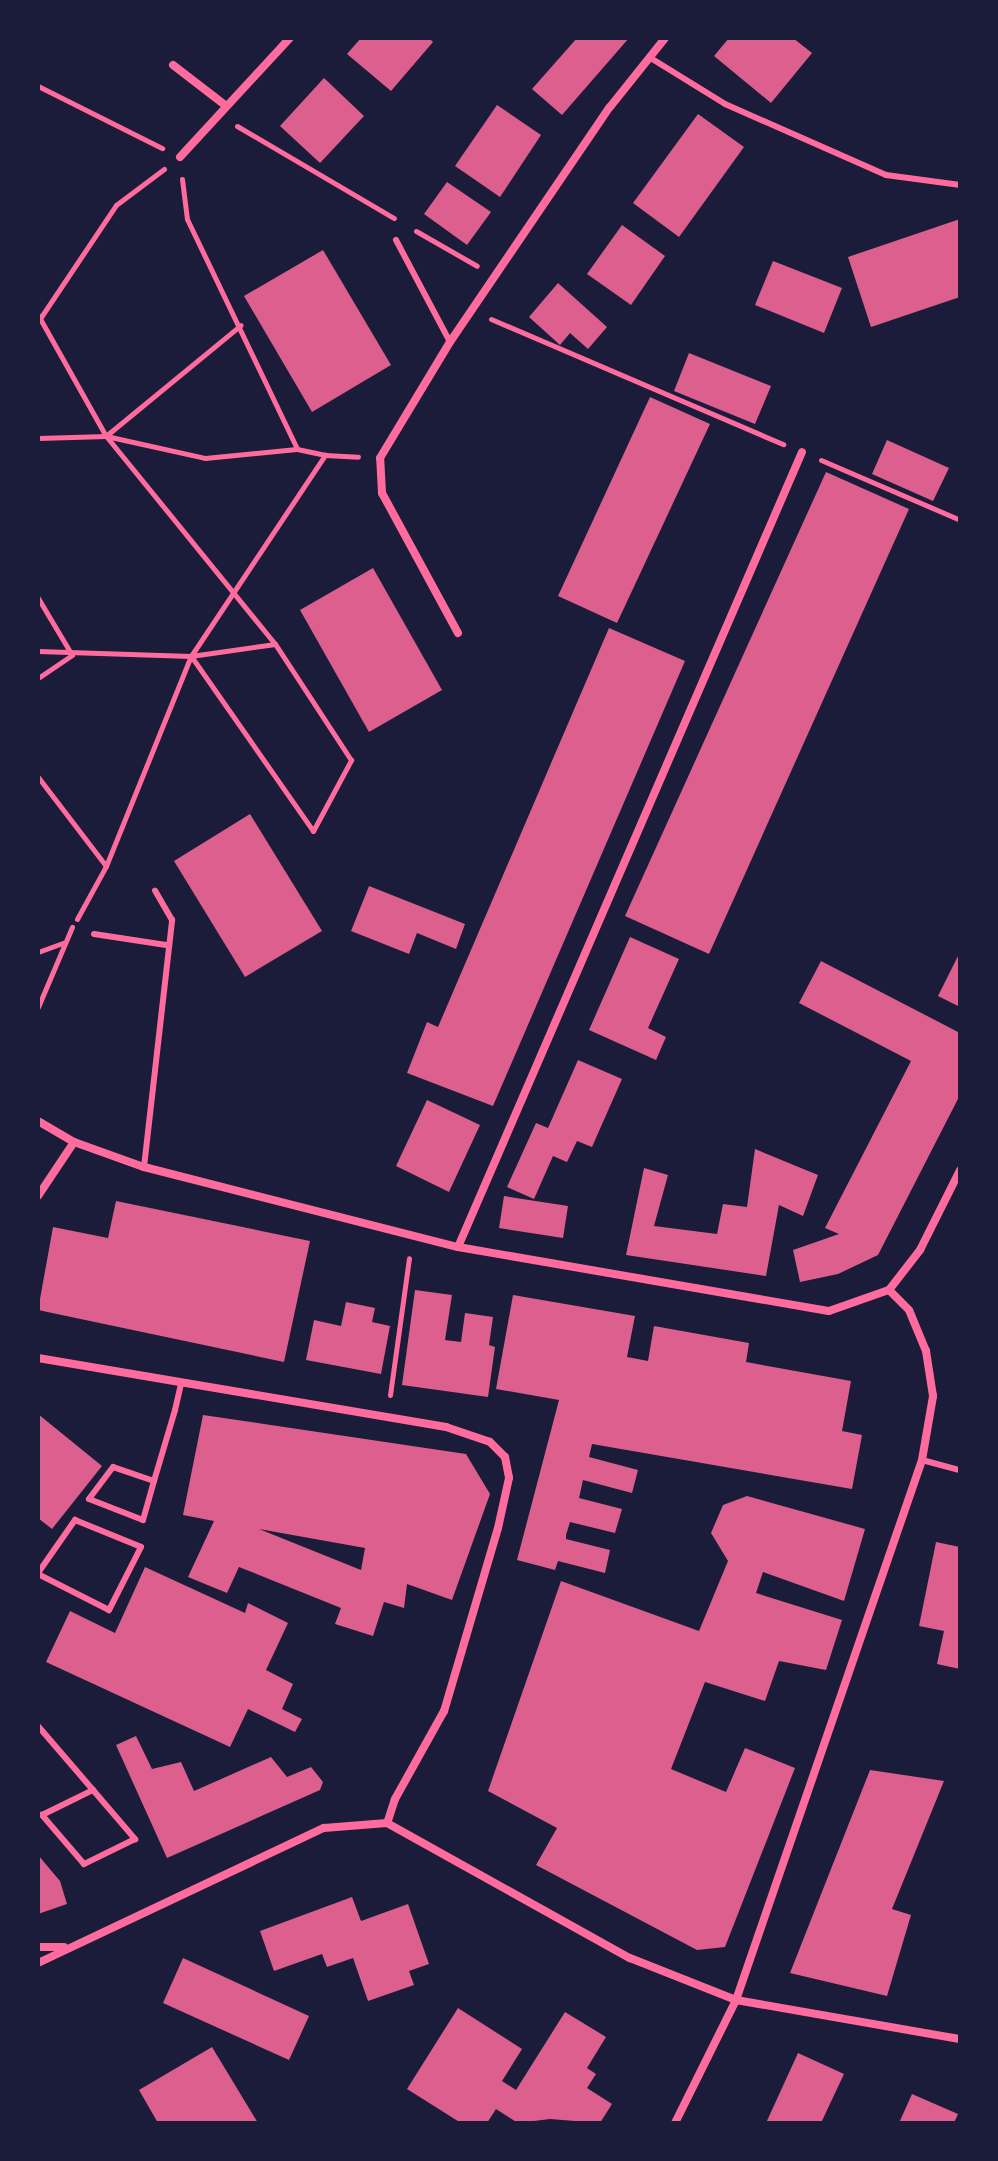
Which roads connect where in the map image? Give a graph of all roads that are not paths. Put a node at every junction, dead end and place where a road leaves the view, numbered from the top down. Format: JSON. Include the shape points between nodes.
{"nodes":[{"id":1,"x":290,"y":38,"type":"edge"},
{"id":2,"x":664,"y":38,"type":"edge"},
{"id":3,"x":649,"y":57,"type":"junction"},
{"id":4,"x":173,"y":65,"type":"dead end"},
{"id":5,"x":225,"y":105,"type":"junction"},
{"id":6,"x":180,"y":157,"type":"road end"},
{"id":7,"x":960,"y":185,"type":"edge"},
{"id":8,"x":396,"y":240,"type":"dead end"},
{"id":9,"x":450,"y":342,"type":"junction"},
{"id":10,"x":802,"y":452,"type":"road end"},
{"id":11,"x":458,"y":633,"type":"dead end"},
{"id":12,"x":155,"y":890,"type":"dead end"},
{"id":13,"x":94,"y":934,"type":"road end"},
{"id":14,"x":166,"y":945,"type":"junction"},
{"id":15,"x":38,"y":1121,"type":"edge"},
{"id":16,"x":74,"y":1142,"type":"junction"},
{"id":17,"x":144,"y":1167,"type":"junction"},
{"id":18,"x":960,"y":1170,"type":"edge"},
{"id":19,"x":38,"y":1196,"type":"edge"},
{"id":20,"x":458,"y":1247,"type":"junction"},
{"id":21,"x":889,"y":1290,"type":"junction"},
{"id":22,"x":38,"y":1358,"type":"edge"},
{"id":23,"x":181,"y":1384,"type":"junction"},
{"id":24,"x":922,"y":1460,"type":"junction"},
{"id":25,"x":960,"y":1470,"type":"edge"},
{"id":26,"x":154,"y":1481,"type":"junction"},
{"id":27,"x":38,"y":1573,"type":"edge"},
{"id":28,"x":38,"y":1726,"type":"edge"},
{"id":29,"x":93,"y":1790,"type":"junction"},
{"id":30,"x":387,"y":1823,"type":"junction"},
{"id":31,"x":38,"y":1947,"type":"edge"},
{"id":32,"x":69,"y":1947,"type":"junction"},
{"id":33,"x":38,"y":1963,"type":"edge"},
{"id":34,"x":736,"y":2000,"type":"junction"},
{"id":35,"x":960,"y":2039,"type":"edge"},
{"id":36,"x":675,"y":2123,"type":"edge"}],
"edges":[{"from":1,"to":5,"type":"street"},
{"from":2,"to":3,"type":"street"},
{"from":3,"to":7,"type":"lane","via":[[725,104],[886,175]]},
{"from":3,"to":9,"type":"street"},
{"from":4,"to":5,"type":"street"},
{"from":5,"to":6,"type":"street"},
{"from":8,"to":9,"type":"lane"},
{"from":9,"to":11,"type":"street","via":[[380,458],[382,493]]},
{"from":10,"to":20,"type":"street"},
{"from":12,"to":14,"type":"lane","via":[[172,920]]},
{"from":13,"to":14,"type":"lane"},
{"from":14,"to":17,"type":"lane"},
{"from":15,"to":16,"type":"street"},
{"from":16,"to":17,"type":"street"},
{"from":16,"to":19,"type":"street"},
{"from":17,"to":20,"type":"street"},
{"from":18,"to":21,"type":"street","via":[[920,1250]]},
{"from":20,"to":21,"type":"street","via":[[829,1311]]},
{"from":21,"to":24,"type":"street","via":[[909,1310],[926,1351],[933,1396]]},
{"from":22,"to":23,"type":"street"},
{"from":23,"to":26,"type":"lane"},
{"from":23,"to":30,"type":"street","via":[[446,1427],[490,1442],[505,1457],[509,1478],[444,1711]]},
{"from":24,"to":25,"type":"lane"},
{"from":24,"to":34,"type":"street"},
{"from":26,"to":26,"type":"lane","via":[[113,1467],[89,1499],[143,1520]]},
{"from":27,"to":27,"type":"lane","via":[[75,1520],[141,1547],[109,1610]]},
{"from":28,"to":29,"type":"lane"},
{"from":29,"to":29,"type":"lane","via":[[135,1839],[84,1864],[42,1815]]},
{"from":30,"to":32,"type":"street","via":[[324,1828]]},
{"from":30,"to":34,"type":"street","via":[[630,1958]]},
{"from":31,"to":32,"type":"street"},
{"from":32,"to":33,"type":"street"},
{"from":34,"to":35,"type":"street"},
{"from":34,"to":36,"type":"street"}]}
